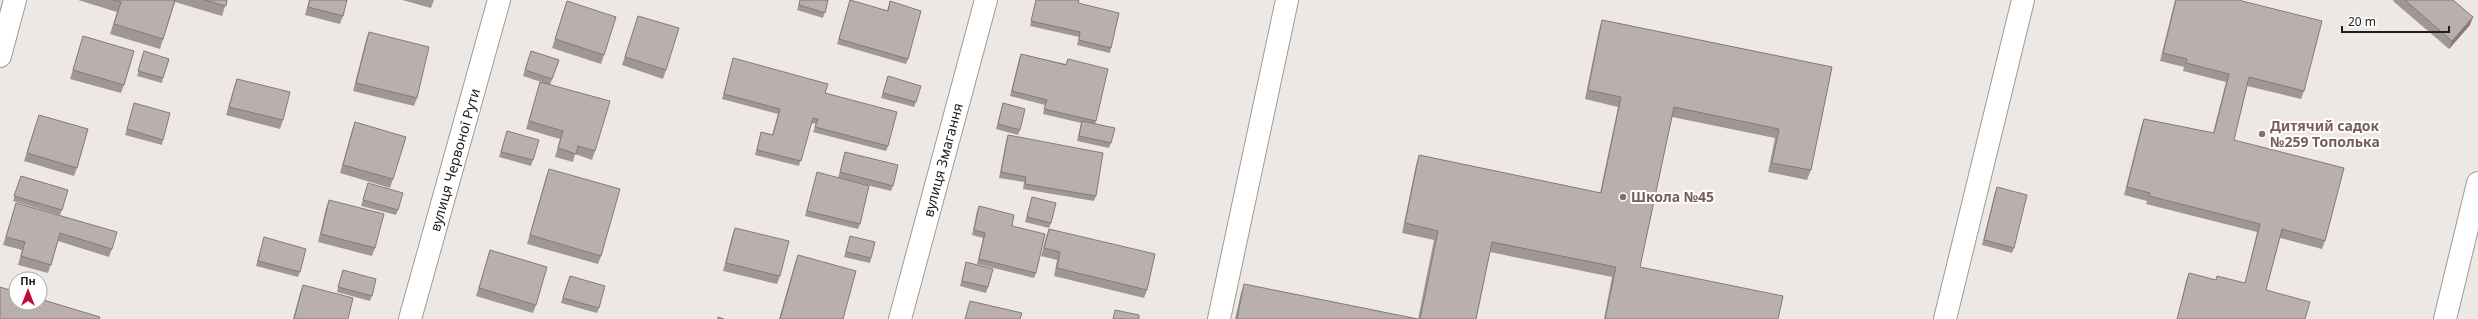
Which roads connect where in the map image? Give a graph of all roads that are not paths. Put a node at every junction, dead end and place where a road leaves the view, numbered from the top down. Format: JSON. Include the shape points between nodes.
{"nodes":[{"id":1,"x":15,"y":0,"type":"edge"},
{"id":2,"x":499,"y":0,"type":"edge"},
{"id":3,"x":986,"y":0,"type":"edge"},
{"id":4,"x":1287,"y":0,"type":"edge"},
{"id":5,"x":2023,"y":0,"type":"edge"},
{"id":6,"x":0,"y":56,"type":"edge"},
{"id":7,"x":2478,"y":183,"type":"edge"},
{"id":8,"x":410,"y":319,"type":"edge"},
{"id":9,"x":900,"y":319,"type":"edge"},
{"id":10,"x":1219,"y":319,"type":"edge"},
{"id":11,"x":1944,"y":319,"type":"edge"},
{"id":12,"x":2445,"y":319,"type":"edge"}],
"edges":[{"from":1,"to":6,"type":"street"},
{"from":2,"to":8,"type":"street","name":"вулиця Червоної Рути"},
{"from":3,"to":9,"type":"street","name":"вулиця Змагання"},
{"from":4,"to":10,"type":"street"},
{"from":5,"to":11,"type":"street"},
{"from":7,"to":12,"type":"street"}]}
